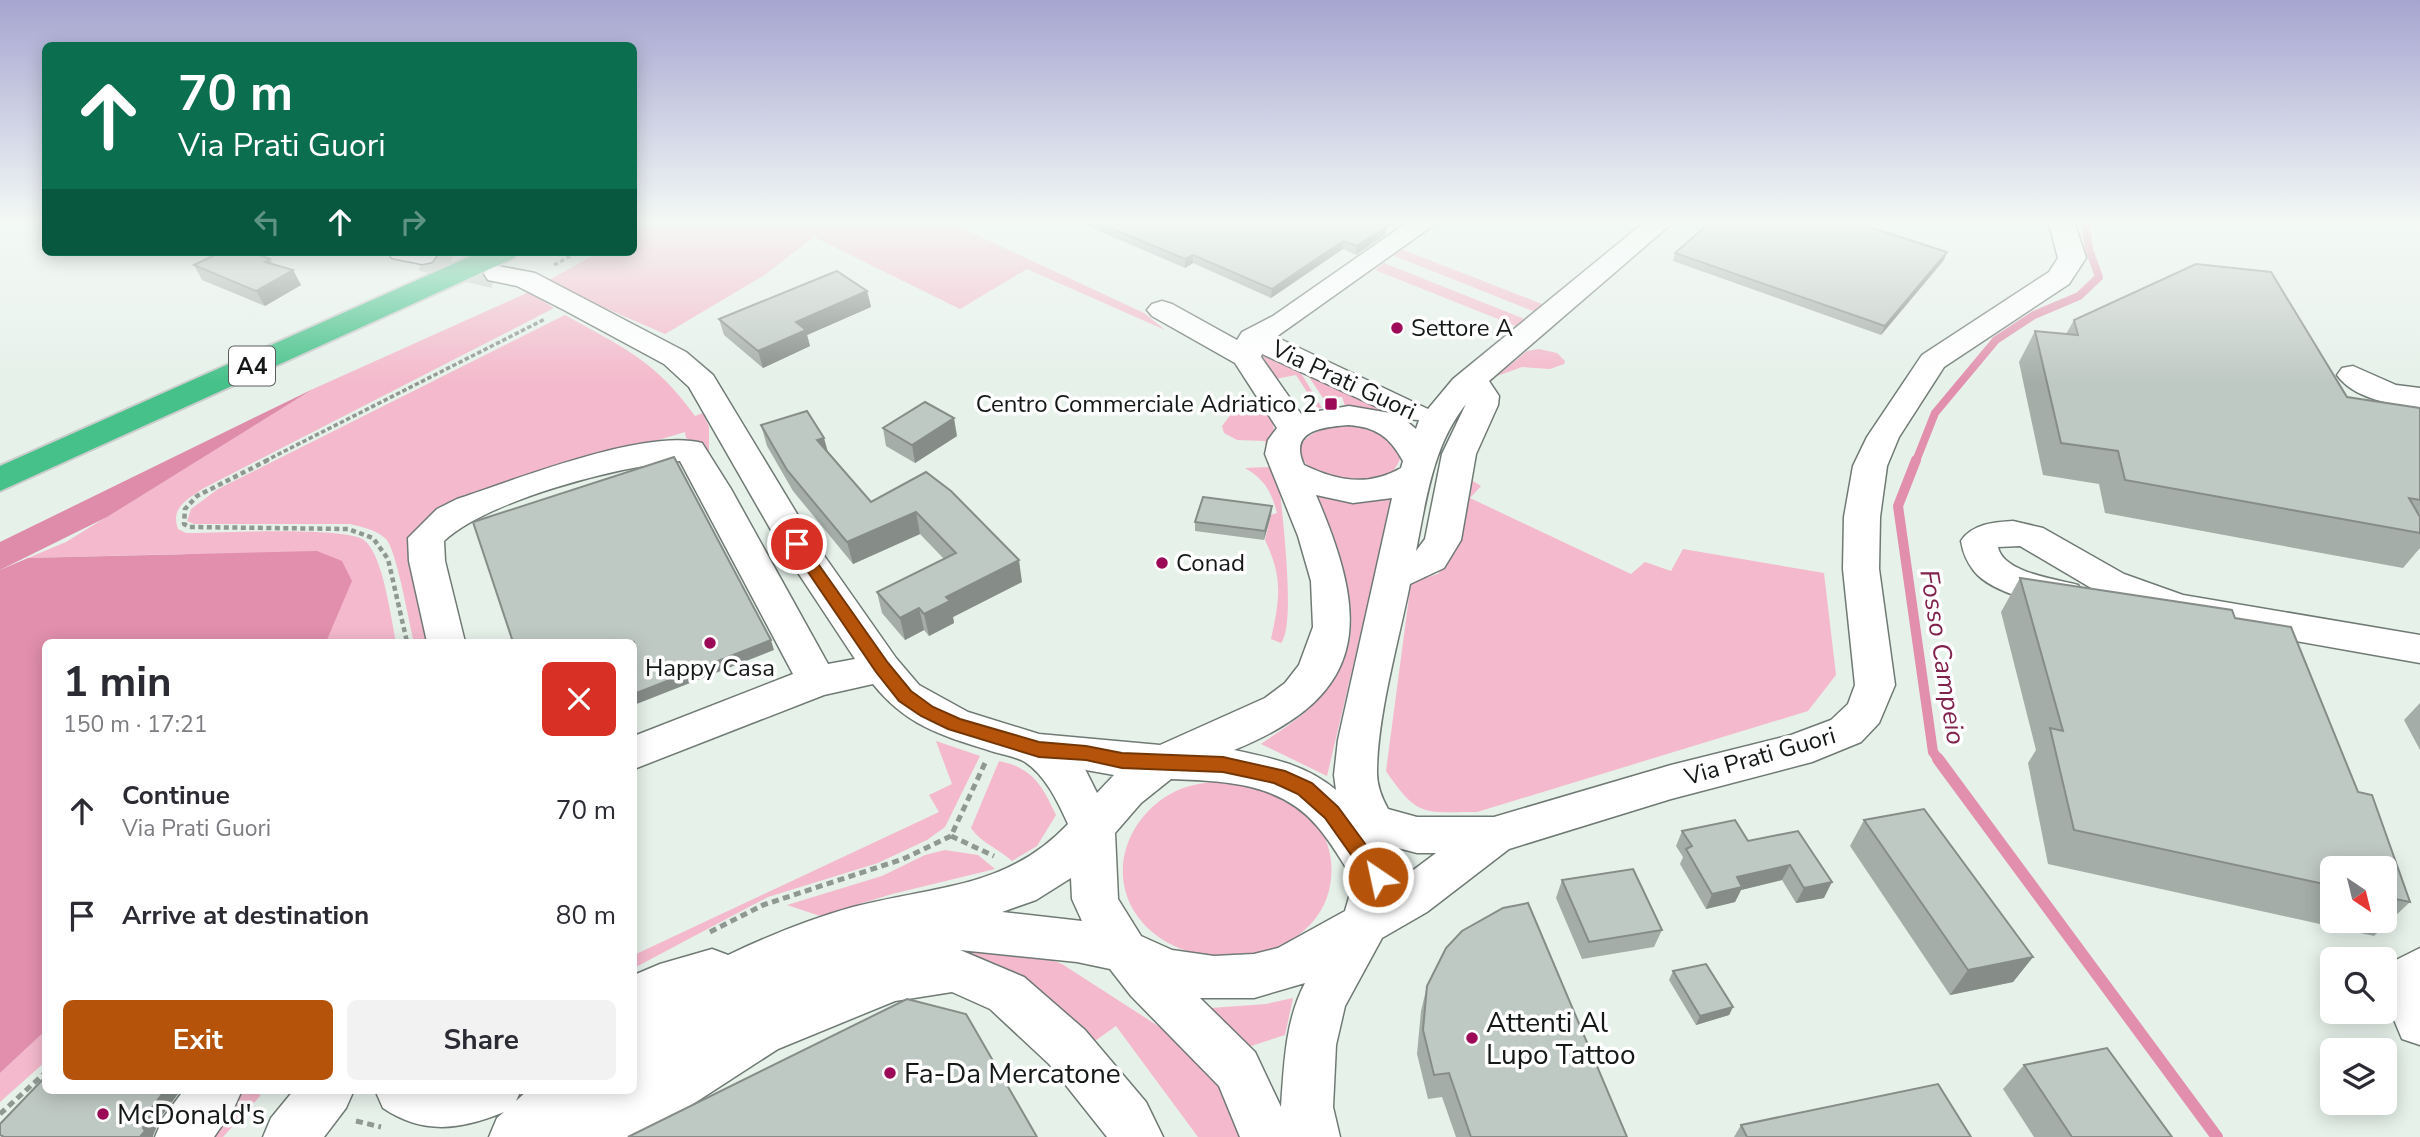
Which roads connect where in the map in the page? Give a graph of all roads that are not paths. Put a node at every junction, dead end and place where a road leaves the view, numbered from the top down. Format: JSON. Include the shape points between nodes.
{"nodes":[{"id":1,"x":403,"y":277,"type":"edge"},
{"id":2,"x":469,"y":277,"type":"edge"},
{"id":3,"x":522,"y":277,"type":"tunnel mouth"},
{"id":4,"x":1347,"y":277,"type":"edge"},
{"id":5,"x":1595,"y":277,"type":"edge"},
{"id":6,"x":2060,"y":277,"type":"edge"},
{"id":7,"x":574,"y":304,"type":"joint"},
{"id":8,"x":1162,"y":310,"type":"dead end"},
{"id":9,"x":1250,"y":348,"type":"junction"},
{"id":10,"x":2353,"y":375,"type":"dead end"},
{"id":11,"x":1472,"y":380,"type":"junction"},
{"id":12,"x":2420,"y":398,"type":"edge"},
{"id":13,"x":1434,"y":421,"type":"junction"},
{"id":14,"x":1293,"y":428,"type":"junction"},
{"id":15,"x":0,"y":457,"type":"edge"},
{"id":16,"x":1418,"y":468,"type":"junction"},
{"id":17,"x":1290,"y":472,"type":"junction"},
{"id":18,"x":0,"y":480,"type":"edge"},
{"id":19,"x":1392,"y":577,"type":"junction"},
{"id":20,"x":2177,"y":607,"type":"edge"},
{"id":21,"x":445,"y":639,"type":"edge"},
{"id":22,"x":2420,"y":649,"type":"edge"},
{"id":23,"x":882,"y":668,"type":"junction"},
{"id":24,"x":817,"y":681,"type":"junction"},
{"id":25,"x":1039,"y":750,"type":"junction"},
{"id":26,"x":637,"y":752,"type":"edge"},
{"id":27,"x":1162,"y":763,"type":"junction"},
{"id":28,"x":1373,"y":823,"type":"junction"},
{"id":29,"x":1092,"y":827,"type":"junction"},
{"id":30,"x":1494,"y":835,"type":"junction"},
{"id":31,"x":1378,"y":877,"type":"junction"},
{"id":32,"x":1365,"y":924,"type":"junction"},
{"id":33,"x":774,"y":954,"type":"junction"},
{"id":34,"x":1136,"y":965,"type":"junction"},
{"id":35,"x":2420,"y":970,"type":"edge"},
{"id":36,"x":637,"y":999,"type":"edge"},
{"id":37,"x":2420,"y":1022,"type":"edge"},
{"id":38,"x":637,"y":1035,"type":"edge"},
{"id":39,"x":637,"y":1068,"type":"edge"},
{"id":40,"x":213,"y":1094,"type":"edge"},
{"id":41,"x":325,"y":1094,"type":"edge"},
{"id":42,"x":406,"y":1094,"type":"edge"},
{"id":43,"x":487,"y":1094,"type":"edge"},
{"id":44,"x":563,"y":1094,"type":"edge"},
{"id":45,"x":606,"y":1094,"type":"edge"},
{"id":46,"x":182,"y":1137,"type":"edge"},
{"id":47,"x":290,"y":1137,"type":"edge"},
{"id":48,"x":516,"y":1137,"type":"edge"},
{"id":49,"x":559,"y":1137,"type":"edge"},
{"id":50,"x":599,"y":1137,"type":"edge"},
{"id":51,"x":1136,"y":1137,"type":"edge"},
{"id":52,"x":1267,"y":1137,"type":"edge"},
{"id":53,"x":1313,"y":1137,"type":"edge"}],
"edges":[{"from":1,"to":15,"type":"highway","number":"A4"},
{"from":2,"to":18,"type":"highway","number":"A4"},
{"from":3,"to":7,"type":"street"},
{"from":4,"to":9,"type":"street","name":"Via Prati Guori"},
{"from":5,"to":11,"type":"street","name":"Via Prati Guori"},
{"from":6,"to":30,"type":"street","name":"Via Prati Guori","via":[[1933,361],[1883,438],[1870,466],[1862,517],[1861,569],[1875,685],[1865,712],[1846,731],[1797,750]]},
{"from":7,"to":23,"type":"street","via":[[675,358],[702,382],[797,544]]},
{"from":8,"to":9,"type":"street"},
{"from":9,"to":13,"type":"street","name":"Via Prati Guori"},
{"from":9,"to":14,"type":"street","name":"Via Prati Guori"},
{"from":10,"to":12,"type":"street","via":[[2388,394]]},
{"from":11,"to":13,"type":"street","name":"Via Prati Guori"},
{"from":11,"to":19,"type":"street","via":[[1483,396],[1482,405],[1459,454],[1443,541],[1431,559]]},
{"from":13,"to":16,"type":"street","name":"Via Prati Guori"},
{"from":14,"to":16,"type":"street","name":"Via Prati Guori","via":[[1322,417],[1353,414],[1384,421],[1404,435]]},
{"from":14,"to":17,"type":"street","via":[[1281,445],[1280,458]]},
{"from":16,"to":17,"type":"street","via":[[1401,484],[1359,494],[1315,485]]},
{"from":16,"to":19,"type":"street","name":"Via Prati Guori"},
{"from":17,"to":27,"type":"street","via":[[1334,594],[1332,632],[1317,671],[1268,717]]},
{"from":19,"to":28,"type":"street","name":"Via Prati Guori","via":[[1355,775]]},
{"from":20,"to":22,"type":"street"},
{"from":21,"to":24,"type":"street","via":[[426,538],[449,517],[468,506],[624,458],[690,450]]},
{"from":23,"to":24,"type":"street"},
{"from":23,"to":25,"type":"street","via":[[905,696],[927,711]]},
{"from":24,"to":26,"type":"street"},
{"from":25,"to":27,"type":"street"},
{"from":25,"to":29,"type":"street","via":[[1068,779]]},
{"from":27,"to":29,"type":"street"},
{"from":27,"to":31,"type":"street","via":[[1253,768],[1305,789],[1332,812]]},
{"from":28,"to":30,"type":"street","name":"Via Prati Guori","via":[[1417,835]]},
{"from":28,"to":31,"type":"street","name":"Via Prati Guori"},
{"from":29,"to":33,"type":"street","via":[[1048,871],[1021,886]]},
{"from":29,"to":34,"type":"street","via":[[1095,899]]},
{"from":30,"to":32,"type":"street","name":"Via Prati Guori","via":[[1411,898]]},
{"from":31,"to":32,"type":"street","name":"Via Prati Guori"},
{"from":32,"to":34,"type":"street","via":[[1288,967],[1254,976],[1214,978]]},
{"from":32,"to":53,"type":"street","name":"Via Prati Guori","via":[[1321,1001],[1311,1045],[1307,1107]]},
{"from":33,"to":36,"type":"street","via":[[660,986]]},
{"from":33,"to":38,"type":"street","via":[[692,997]]},
{"from":34,"to":39,"type":"street","via":[[1077,941],[960,929],[905,940],[779,982],[727,1007]]},
{"from":34,"to":52,"type":"street","via":[[1237,1069]]},
{"from":35,"to":37,"type":"street","via":[[2403,981]]},
{"from":40,"to":46,"type":"street"},
{"from":41,"to":47,"type":"street"},
{"from":42,"to":43,"type":"street","via":[[432,1102],[471,1102]]},
{"from":44,"to":48,"type":"street"},
{"from":45,"to":49,"type":"street"},
{"from":50,"to":51,"type":"street","via":[[638,1107],[760,1032],[892,979],[954,970],[1007,993],[1067,1047]]}]}
